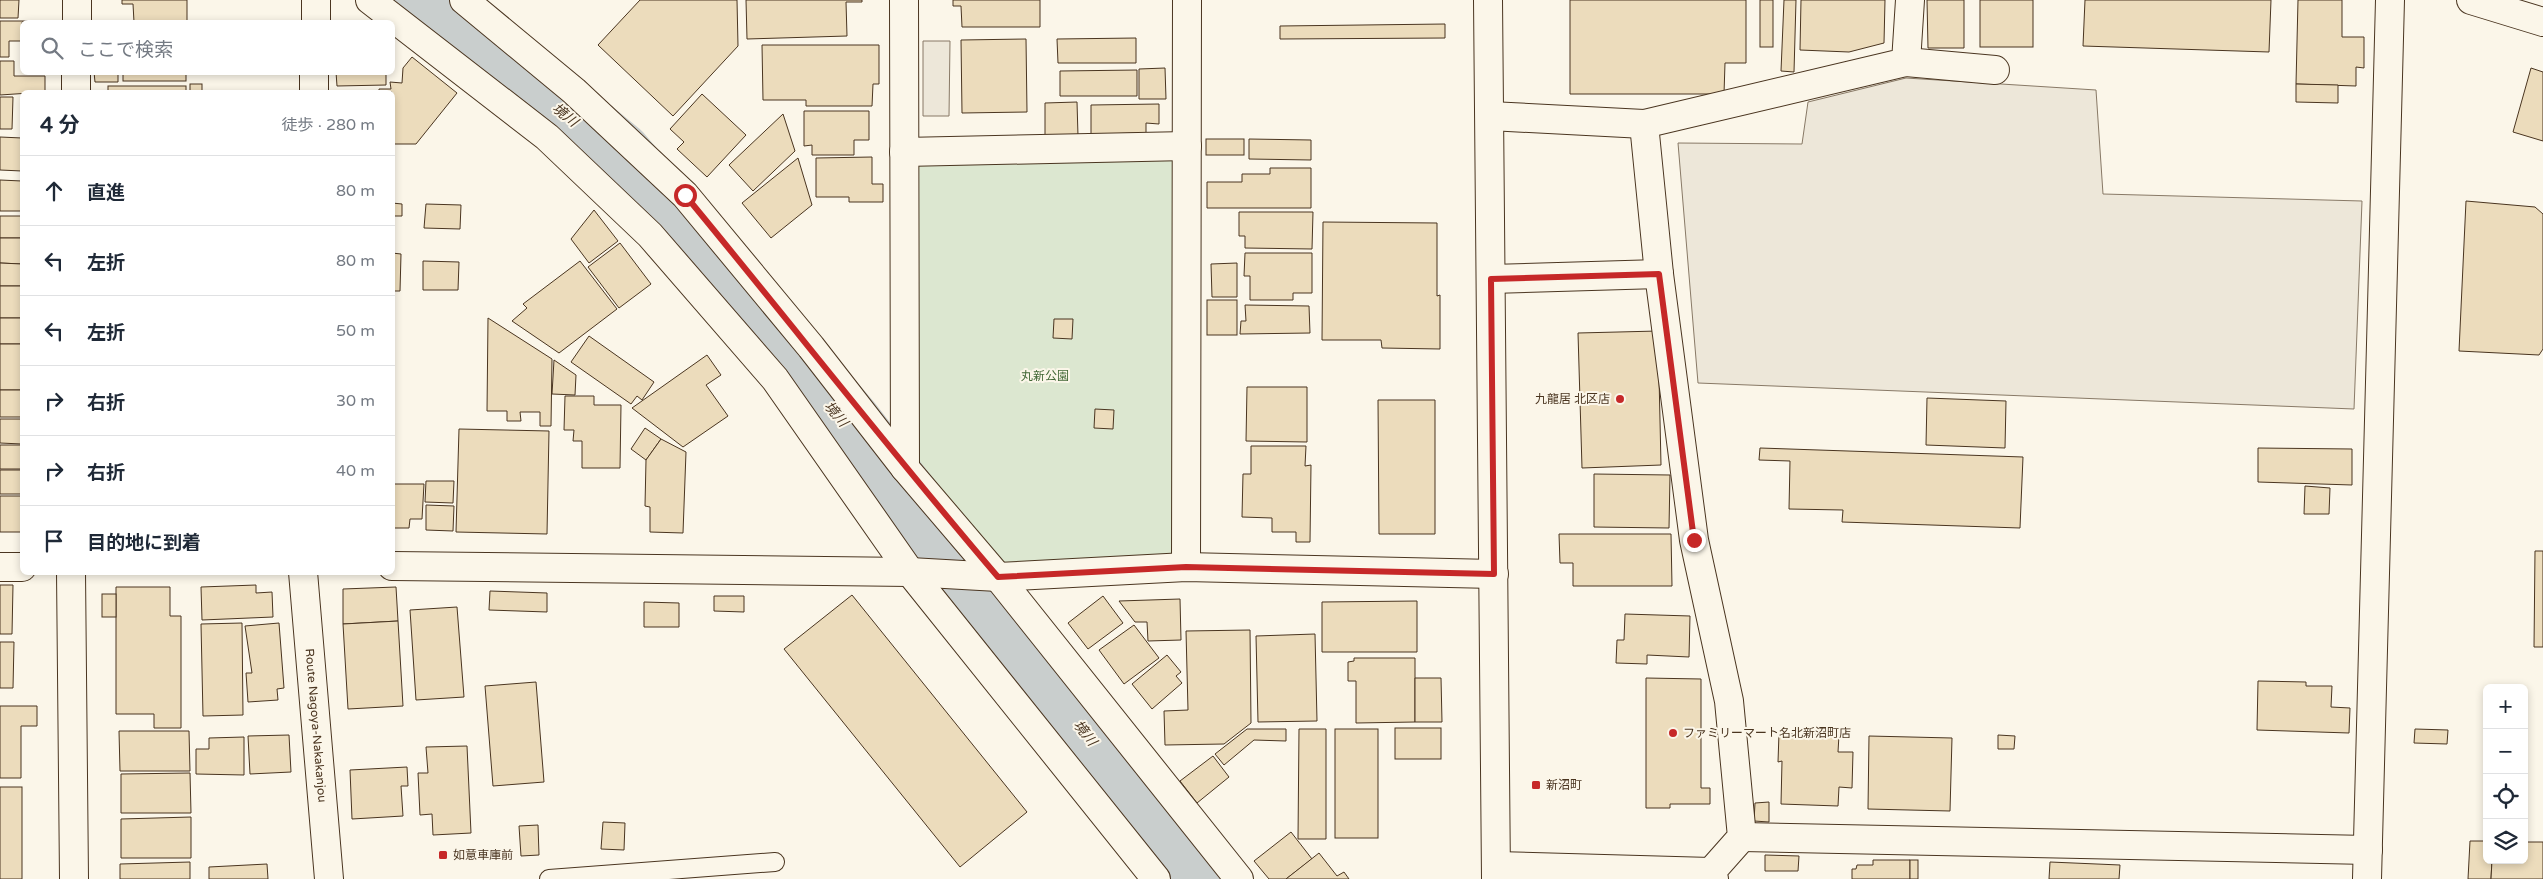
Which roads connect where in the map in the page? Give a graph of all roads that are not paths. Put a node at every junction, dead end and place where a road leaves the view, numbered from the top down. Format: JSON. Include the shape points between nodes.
{"nodes":[{"id":1,"x":77,"y":0,"type":"edge"},
{"id":2,"x":316,"y":0,"type":"edge"},
{"id":3,"x":370,"y":0,"type":"edge"},
{"id":4,"x":464,"y":0,"type":"edge"},
{"id":5,"x":904,"y":0,"type":"edge"},
{"id":6,"x":1187,"y":0,"type":"edge"},
{"id":7,"x":1488,"y":0,"type":"edge"},
{"id":8,"x":1910,"y":0,"type":"edge"},
{"id":9,"x":2390,"y":0,"type":"edge"},
{"id":10,"x":2471,"y":0,"type":"edge"},
{"id":11,"x":77,"y":20,"type":"edge"},
{"id":12,"x":316,"y":20,"type":"edge"},
{"id":13,"x":2543,"y":22,"type":"edge"},
{"id":14,"x":1906,"y":62,"type":"junction"},
{"id":15,"x":1995,"y":70,"type":"dead end"},
{"id":16,"x":76,"y":75,"type":"edge"},
{"id":17,"x":314,"y":75,"type":"edge"},
{"id":18,"x":76,"y":90,"type":"edge"},
{"id":19,"x":314,"y":90,"type":"edge"},
{"id":20,"x":1490,"y":116,"type":"junction"},
{"id":21,"x":1644,"y":124,"type":"junction"},
{"id":22,"x":1187,"y":146,"type":"junction"},
{"id":23,"x":904,"y":152,"type":"junction"},
{"id":24,"x":1659,"y":274,"type":"junction"},
{"id":25,"x":1491,"y":279,"type":"junction"},
{"id":26,"x":905,"y":468,"type":"junction"},
{"id":27,"x":395,"y":566,"type":"edge"},
{"id":28,"x":0,"y":567,"type":"edge"},
{"id":29,"x":20,"y":567,"type":"edge"},
{"id":30,"x":1186,"y":567,"type":"junction"},
{"id":31,"x":912,"y":572,"type":"junction"},
{"id":32,"x":1494,"y":574,"type":"junction"},
{"id":33,"x":71,"y":575,"type":"edge"},
{"id":34,"x":304,"y":575,"type":"edge"},
{"id":35,"x":997,"y":577,"type":"junction"},
{"id":36,"x":1742,"y":837,"type":"junction"},
{"id":37,"x":2368,"y":850,"type":"junction"},
{"id":38,"x":775,"y":862,"type":"dead end"},
{"id":39,"x":1496,"y":873,"type":"edge"},
{"id":40,"x":1712,"y":876,"type":"edge"},
{"id":41,"x":74,"y":879,"type":"edge"},
{"id":42,"x":329,"y":879,"type":"edge"},
{"id":43,"x":549,"y":879,"type":"edge"},
{"id":44,"x":1156,"y":879,"type":"edge"},
{"id":45,"x":1238,"y":879,"type":"edge"},
{"id":46,"x":2367,"y":879,"type":"edge"}],
"edges":[{"from":1,"to":11,"type":"street"},
{"from":2,"to":12,"type":"street"},
{"from":3,"to":31,"type":"street","via":[[548,137],[650,235],[775,379]]},
{"from":4,"to":26,"type":"street","via":[[574,91],[685,195],[811,347]]},
{"from":5,"to":23,"type":"street"},
{"from":6,"to":22,"type":"street"},
{"from":7,"to":20,"type":"street"},
{"from":8,"to":14,"type":"street"},
{"from":9,"to":37,"type":"street"},
{"from":10,"to":13,"type":"street"},
{"from":14,"to":15,"type":"street"},
{"from":14,"to":21,"type":"street"},
{"from":16,"to":18,"type":"street"},
{"from":17,"to":19,"type":"street"},
{"from":20,"to":21,"type":"street"},
{"from":20,"to":25,"type":"street"},
{"from":21,"to":24,"type":"street"},
{"from":22,"to":23,"type":"street"},
{"from":22,"to":30,"type":"street"},
{"from":23,"to":26,"type":"street"},
{"from":24,"to":25,"type":"street"},
{"from":24,"to":36,"type":"street","via":[[1694,540],[1729,702]]},
{"from":25,"to":32,"type":"street"},
{"from":26,"to":35,"type":"street"},
{"from":27,"to":31,"type":"street"},
{"from":28,"to":29,"type":"street"},
{"from":30,"to":32,"type":"street"},
{"from":30,"to":35,"type":"street"},
{"from":31,"to":35,"type":"street"},
{"from":31,"to":44,"type":"street"},
{"from":32,"to":39,"type":"street"},
{"from":33,"to":41,"type":"street"},
{"from":34,"to":42,"type":"street","name":"Route Nagoya-Nakakanjou"},
{"from":35,"to":45,"type":"street"},
{"from":36,"to":37,"type":"street"},
{"from":36,"to":40,"type":"street"},
{"from":37,"to":46,"type":"street"},
{"from":38,"to":43,"type":"lane"},
{"from":39,"to":40,"type":"street"}]}
